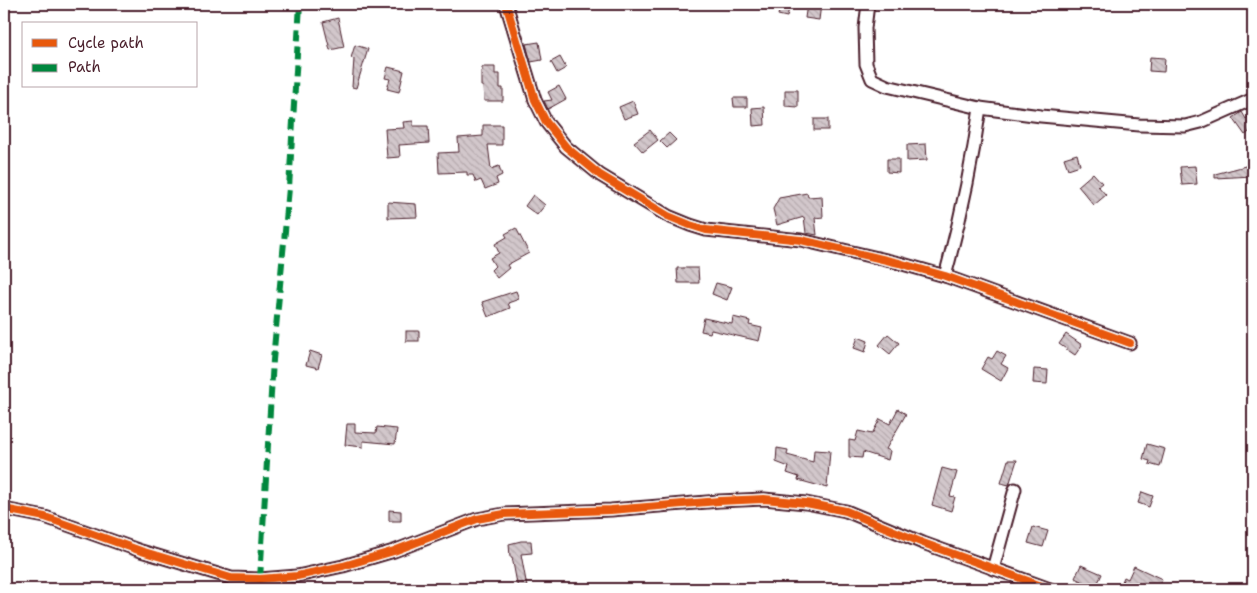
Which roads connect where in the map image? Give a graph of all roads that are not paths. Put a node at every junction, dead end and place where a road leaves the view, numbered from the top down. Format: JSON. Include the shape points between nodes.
{"nodes":[{"id":1,"x":506,"y":4,"type":"edge"},
{"id":2,"x":868,"y":4,"type":"edge"},
{"id":3,"x":1253,"y":99,"type":"edge"},
{"id":4,"x":980,"y":108,"type":"junction"},
{"id":5,"x":945,"y":276,"type":"junction"},
{"id":6,"x":1130,"y":343,"type":"dead end"},
{"id":7,"x":1014,"y":489,"type":"dead end"},
{"id":8,"x":4,"y":509,"type":"edge"},
{"id":9,"x":993,"y":569,"type":"junction"},
{"id":10,"x":1050,"y":589,"type":"edge"}],
"edges":[{"from":1,"to":5,"type":"street","via":[[535,100],[546,122],[566,147],[600,175],[668,216],[706,230],[801,240]]},
{"from":2,"to":4,"type":"street","via":[[866,64],[872,79],[887,86]]},
{"from":3,"to":4,"type":"street","via":[[1185,126],[1112,123]]},
{"from":4,"to":5,"type":"street","via":[[972,166]]},
{"from":5,"to":6,"type":"street"},
{"from":7,"to":9,"type":"street"},
{"from":8,"to":9,"type":"street","via":[[45,517],[231,578],[260,579],[297,576],[343,566],[394,551],[477,519],[504,514],[764,499],[846,511]]},
{"from":9,"to":10,"type":"street"}]}
